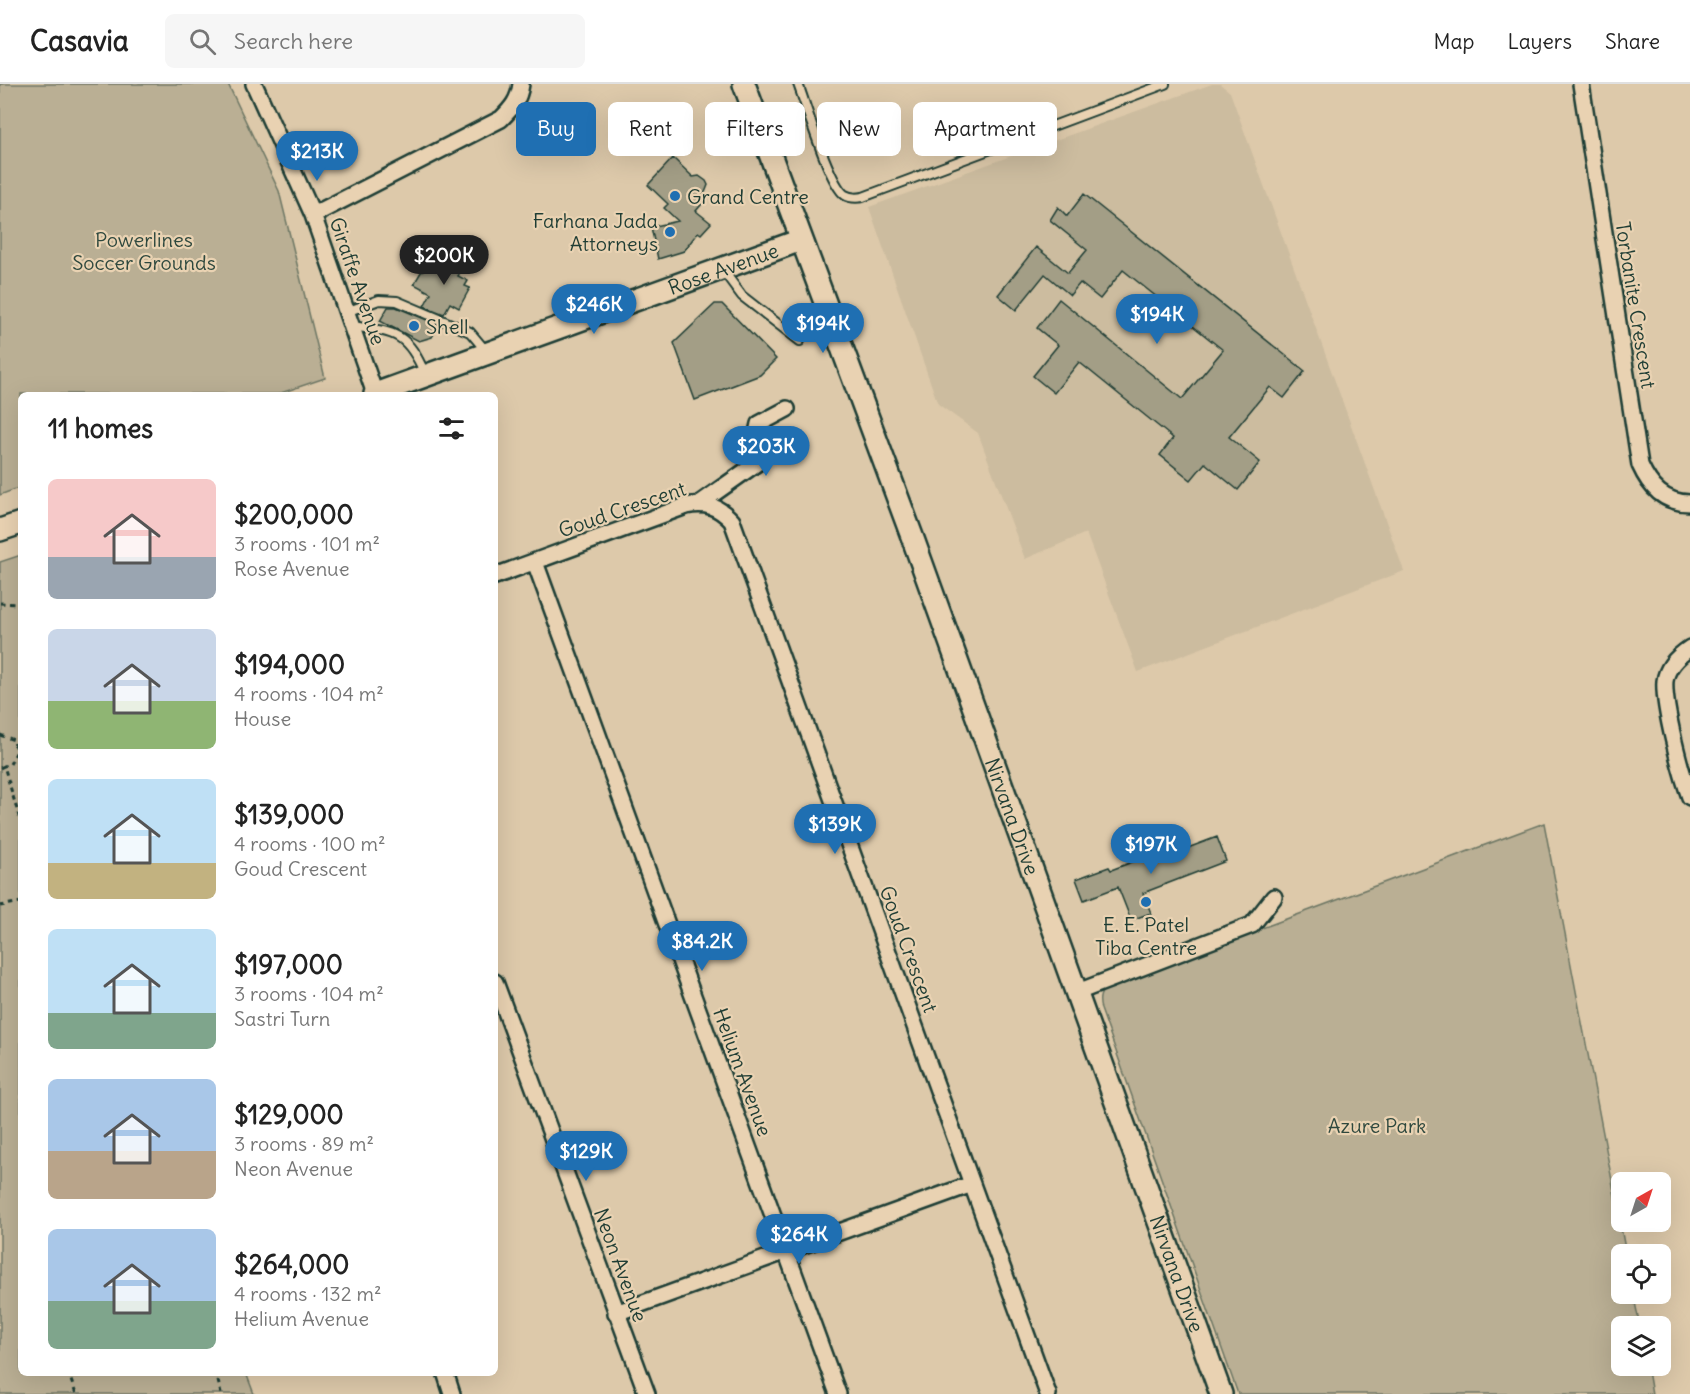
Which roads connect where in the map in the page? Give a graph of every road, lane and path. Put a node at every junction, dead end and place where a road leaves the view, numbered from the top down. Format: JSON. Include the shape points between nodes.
{"nodes":[{"id":1,"x":254,"y":84,"type":"edge"},
{"id":2,"x":521,"y":84,"type":"edge"},
{"id":3,"x":744,"y":84,"type":"edge"},
{"id":4,"x":798,"y":84,"type":"edge"},
{"id":5,"x":1165,"y":84,"type":"edge"},
{"id":6,"x":1581,"y":84,"type":"edge"},
{"id":7,"x":313,"y":215,"type":"junction"},
{"id":8,"x":801,"y":240,"type":"junction"},
{"id":9,"x":721,"y":268,"type":"junction"},
{"id":10,"x":348,"y":319,"type":"junction"},
{"id":11,"x":800,"y":341,"type":"dead end"},
{"id":12,"x":488,"y":353,"type":"junction"},
{"id":13,"x":426,"y":376,"type":"junction"},
{"id":14,"x":374,"y":392,"type":"edge"},
{"id":15,"x":381,"y":392,"type":"edge"},
{"id":16,"x":787,"y":409,"type":"dead end"},
{"id":17,"x":1690,"y":503,"type":"edge"},
{"id":18,"x":699,"y":504,"type":"junction"},
{"id":19,"x":18,"y":524,"type":"edge"},
{"id":20,"x":0,"y":530,"type":"edge"},
{"id":21,"x":535,"y":562,"type":"junction"},
{"id":22,"x":498,"y":575,"type":"edge"},
{"id":23,"x":0,"y":603,"type":"edge"},
{"id":24,"x":18,"y":604,"type":"edge"},
{"id":25,"x":1690,"y":648,"type":"edge"},
{"id":26,"x":0,"y":735,"type":"edge"},
{"id":27,"x":16,"y":748,"type":"joint"},
{"id":28,"x":2,"y":767,"type":"edge"},
{"id":29,"x":1690,"y":797,"type":"edge"},
{"id":30,"x":18,"y":814,"type":"edge"},
{"id":31,"x":1274,"y":897,"type":"dead end"},
{"id":32,"x":18,"y":903,"type":"edge"},
{"id":33,"x":0,"y":906,"type":"edge"},
{"id":34,"x":498,"y":989,"type":"edge"},
{"id":35,"x":1076,"y":993,"type":"junction"},
{"id":36,"x":972,"y":1184,"type":"junction"},
{"id":37,"x":785,"y":1252,"type":"junction"},
{"id":38,"x":616,"y":1313,"type":"junction"},
{"id":39,"x":69,"y":1376,"type":"edge"},
{"id":40,"x":217,"y":1376,"type":"edge"},
{"id":41,"x":446,"y":1376,"type":"edge"},
{"id":42,"x":76,"y":1394,"type":"edge"},
{"id":43,"x":221,"y":1394,"type":"edge"},
{"id":44,"x":452,"y":1394,"type":"edge"},
{"id":45,"x":647,"y":1394,"type":"edge"},
{"id":46,"x":838,"y":1394,"type":"edge"},
{"id":47,"x":1048,"y":1394,"type":"edge"},
{"id":48,"x":1221,"y":1394,"type":"edge"}],
"edges":[{"from":1,"to":7,"type":"street","name":"Giraffe Avenue"},
{"from":2,"to":7,"type":"street","via":[[513,108],[501,119]]},
{"from":3,"to":8,"type":"main road","name":"Nirvana Drive"},
{"from":4,"to":5,"type":"lane","via":[[833,180],[846,196],[855,198]]},
{"from":6,"to":17,"type":"street","name":"Torbanite Crescent","via":[[1640,465],[1656,491],[1667,499]]},
{"from":7,"to":10,"type":"street","name":"Giraffe Avenue"},
{"from":8,"to":9,"type":"main road","name":"Rose Avenue"},
{"from":8,"to":35,"type":"main road","name":"Nirvana Drive"},
{"from":9,"to":11,"type":"lane","via":[[742,296]]},
{"from":9,"to":12,"type":"main road","name":"Rose Avenue"},
{"from":10,"to":12,"type":"lane","via":[[379,300],[397,301],[470,332]]},
{"from":10,"to":13,"type":"lane","via":[[409,342]]},
{"from":10,"to":14,"type":"street","name":"Giraffe Avenue"},
{"from":12,"to":13,"type":"main road","name":"Rose Avenue"},
{"from":13,"to":15,"type":"main road","name":"Rose Avenue"},
{"from":16,"to":18,"type":"street","via":[[759,424],[761,457],[757,463]]},
{"from":18,"to":21,"type":"street","name":"Goud Crescent"},
{"from":18,"to":36,"type":"street","name":"Goud Crescent","via":[[723,511],[732,521]]},
{"from":19,"to":20,"type":"main road"},
{"from":21,"to":22,"type":"street","name":"Goud Crescent"},
{"from":21,"to":37,"type":"street","name":"Helium Avenue"},
{"from":23,"to":24,"type":"path"},
{"from":25,"to":29,"type":"street","via":[[1677,658],[1665,681]]},
{"from":26,"to":27,"type":"path","via":[[14,740]]},
{"from":27,"to":28,"type":"path","via":[[10,764]]},
{"from":28,"to":30,"type":"path"},
{"from":31,"to":35,"type":"street","via":[[1252,925]]},
{"from":32,"to":33,"type":"path"},
{"from":34,"to":38,"type":"street","name":"Neon Avenue"},
{"from":35,"to":48,"type":"main road","name":"Nirvana Drive"},
{"from":36,"to":37,"type":"street"},
{"from":36,"to":47,"type":"street","name":"Goud Crescent"},
{"from":37,"to":38,"type":"street"},
{"from":37,"to":46,"type":"street","name":"Helium Avenue"},
{"from":38,"to":45,"type":"street","name":"Neon Avenue"},
{"from":39,"to":42,"type":"path"},
{"from":40,"to":43,"type":"path"},
{"from":41,"to":44,"type":"street"}]}
